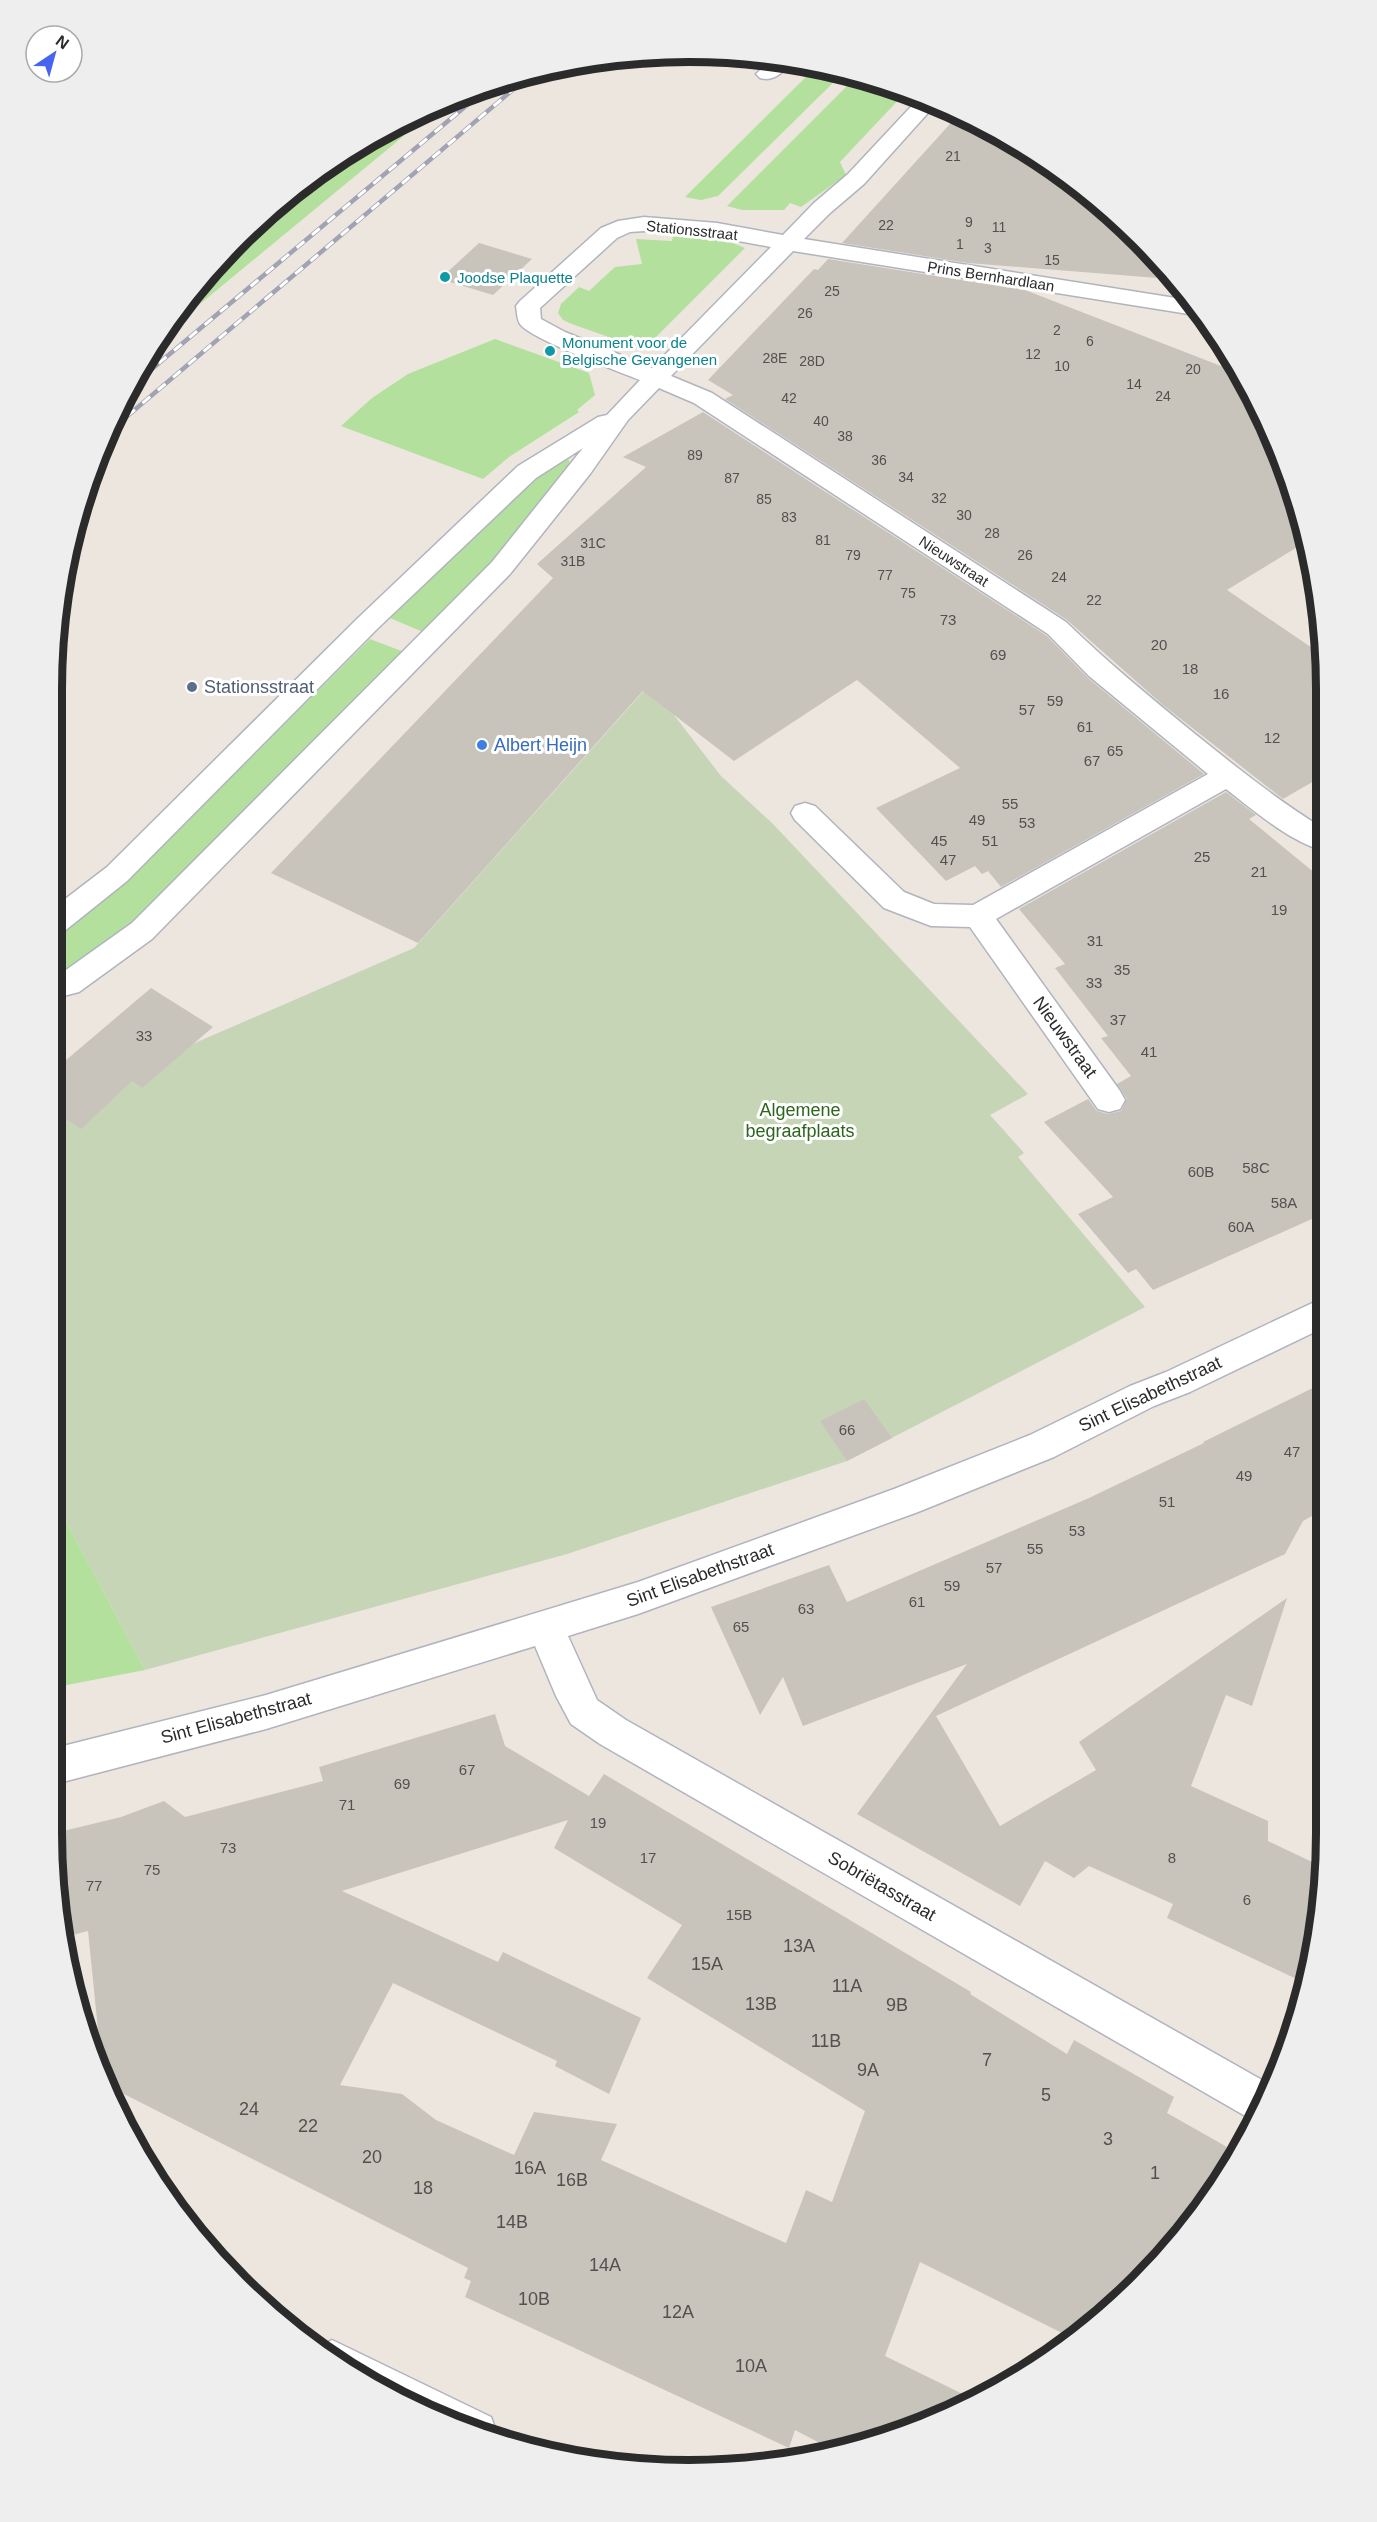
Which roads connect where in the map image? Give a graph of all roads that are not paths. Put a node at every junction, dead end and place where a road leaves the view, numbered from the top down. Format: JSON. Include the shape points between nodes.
{"nodes":[{"id":1,"x":774,"y":68,"type":"edge"},
{"id":2,"x":767,"y":74,"type":"dead end"},
{"id":3,"x":922,"y":107,"type":"edge"},
{"id":4,"x":787,"y":243,"type":"junction"},
{"id":5,"x":1186,"y":307,"type":"edge"},
{"id":6,"x":656,"y":377,"type":"junction"},
{"id":7,"x":619,"y":415,"type":"junction"},
{"id":8,"x":1228,"y":775,"type":"junction"},
{"id":9,"x":805,"y":813,"type":"dead end"},
{"id":10,"x":1316,"y":837,"type":"edge"},
{"id":11,"x":978,"y":916,"type":"junction"},
{"id":12,"x":62,"y":917,"type":"edge"},
{"id":13,"x":62,"y":986,"type":"edge"},
{"id":14,"x":1109,"y":1100,"type":"dead end"},
{"id":15,"x":1316,"y":1315,"type":"edge"},
{"id":16,"x":546,"y":1628,"type":"junction"},
{"id":17,"x":62,"y":1764,"type":"edge"},
{"id":18,"x":1256,"y":2100,"type":"edge"}],
"edges":[{"from":1,"to":2,"type":"street"},
{"from":3,"to":4,"type":"street","via":[[856,178]]},
{"from":4,"to":5,"type":"street","name":"Prins Bernhardlaan"},
{"from":4,"to":6,"type":"street"},
{"from":4,"to":6,"type":"street","name":"Stationsstraat","via":[[717,230],[626,226],[609,233],[528,306],[530,322],[557,337]]},
{"from":6,"to":7,"type":"street"},
{"from":6,"to":8,"type":"street","name":"Nieuwstraat","via":[[703,398],[1058,628],[1099,670]]},
{"from":7,"to":12,"type":"street","via":[[527,472],[367,624],[117,874]]},
{"from":7,"to":13,"type":"street","via":[[501,568],[142,932]]},
{"from":8,"to":10,"type":"street","name":"Nieuwstraat","via":[[1269,808]]},
{"from":8,"to":11,"type":"street"},
{"from":9,"to":11,"type":"street","via":[[894,900],[931,915]]},
{"from":11,"to":14,"type":"street","name":"Nieuwstraat"},
{"from":15,"to":16,"type":"street","name":"Sint Elisabethstraat","via":[[1042,1446],[905,1501]]},
{"from":16,"to":17,"type":"street","name":"Sint Elisabethstraat","via":[[266,1712]]},
{"from":16,"to":18,"type":"street","name":"Sobriëtasstraat","via":[[568,1684],[584,1712],[613,1732]]}]}
